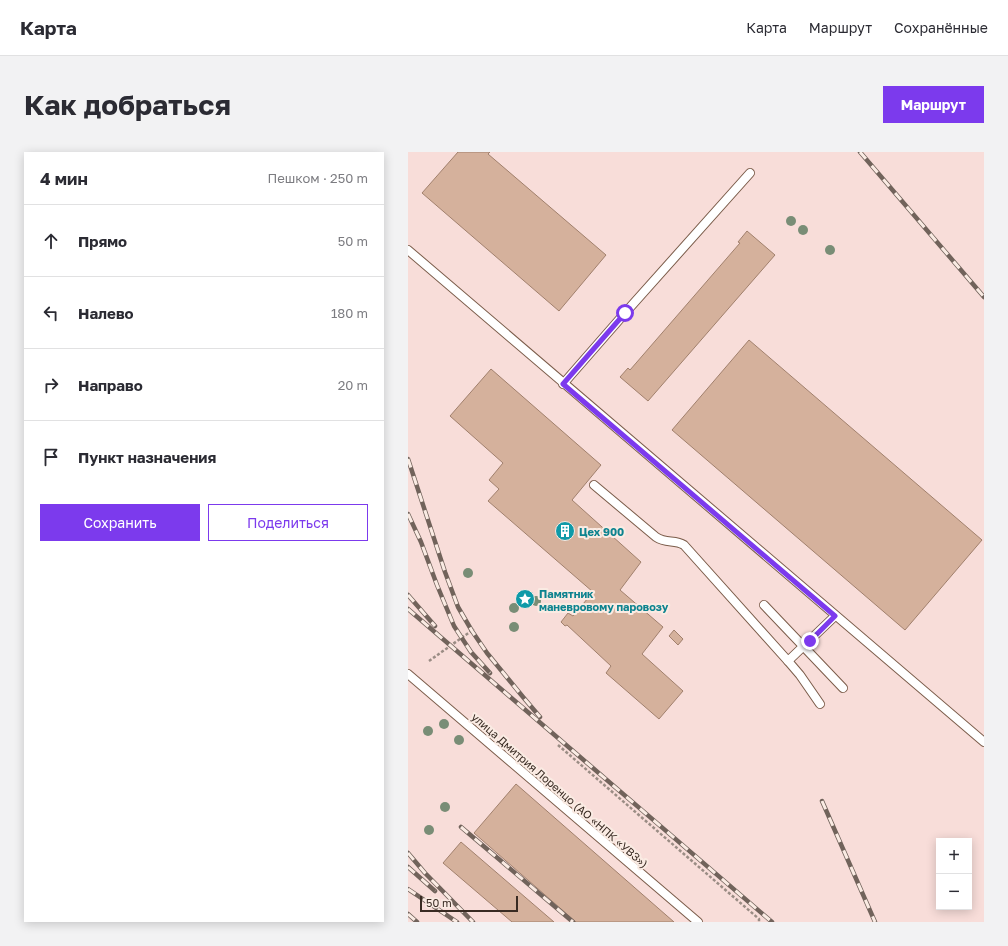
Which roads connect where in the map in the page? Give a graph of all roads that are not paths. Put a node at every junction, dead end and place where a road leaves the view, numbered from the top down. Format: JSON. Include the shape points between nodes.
{"nodes":[{"id":1,"x":750,"y":173,"type":"dead end"},
{"id":2,"x":408,"y":250,"type":"edge"},
{"id":3,"x":563,"y":384,"type":"junction"},
{"id":4,"x":594,"y":485,"type":"dead end"},
{"id":5,"x":764,"y":605,"type":"dead end"},
{"id":6,"x":835,"y":616,"type":"junction"},
{"id":7,"x":804,"y":647,"type":"junction"},
{"id":8,"x":788,"y":661,"type":"junction"},
{"id":9,"x":408,"y":674,"type":"edge"},
{"id":10,"x":843,"y":688,"type":"dead end"},
{"id":11,"x":820,"y":704,"type":"dead end"},
{"id":12,"x":984,"y":742,"type":"edge"},
{"id":13,"x":698,"y":922,"type":"edge"}],
"edges":[{"from":1,"to":3,"type":"lane"},
{"from":2,"to":3,"type":"lane"},
{"from":3,"to":6,"type":"lane"},
{"from":4,"to":8,"type":"lane","via":[[661,541],[684,545]]},
{"from":5,"to":7,"type":"lane"},
{"from":6,"to":7,"type":"lane"},
{"from":6,"to":12,"type":"lane"},
{"from":7,"to":8,"type":"lane"},
{"from":7,"to":10,"type":"lane"},
{"from":8,"to":11,"type":"lane"},
{"from":9,"to":13,"type":"lane","name":"улица Дмитрия Лоренцо (АО «НПК «УВЗ»)"}]}
